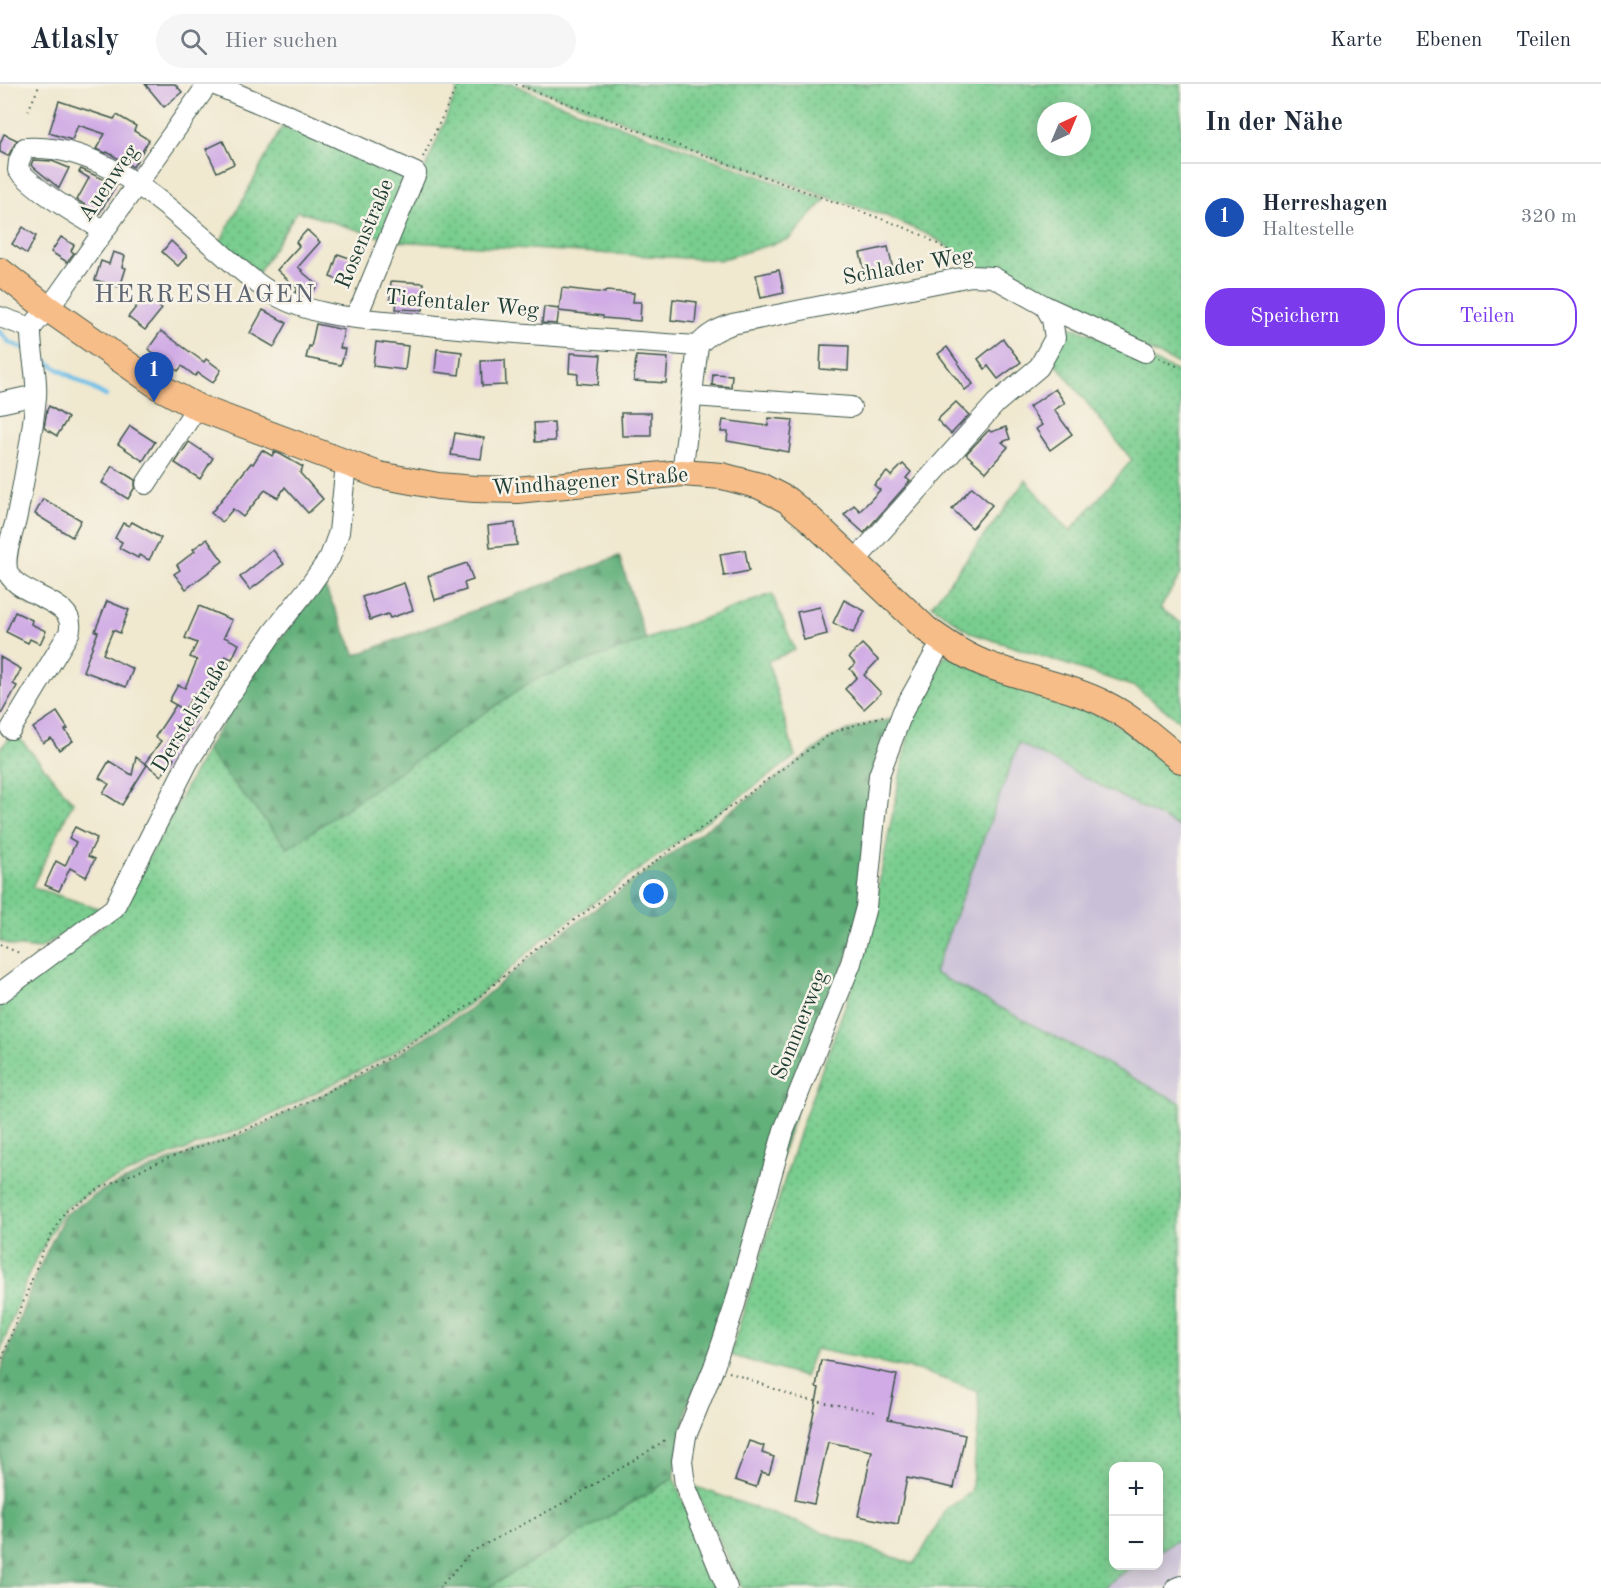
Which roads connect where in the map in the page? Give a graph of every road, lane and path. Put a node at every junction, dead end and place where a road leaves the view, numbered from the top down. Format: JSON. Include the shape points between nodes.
{"nodes":[{"id":1,"x":40,"y":84,"type":"edge"},
{"id":2,"x":211,"y":84,"type":"edge"},
{"id":3,"x":458,"y":84,"type":"edge"},
{"id":4,"x":516,"y":84,"type":"edge"},
{"id":5,"x":28,"y":111,"type":"dead end"},
{"id":6,"x":416,"y":173,"type":"junction"},
{"id":7,"x":137,"y":184,"type":"junction"},
{"id":8,"x":104,"y":231,"type":"junction"},
{"id":9,"x":0,"y":272,"type":"edge"},
{"id":10,"x":993,"y":277,"type":"junction"},
{"id":11,"x":1044,"y":306,"type":"junction"},
{"id":12,"x":47,"y":308,"type":"junction"},
{"id":13,"x":0,"y":317,"type":"edge"},
{"id":14,"x":354,"y":318,"type":"junction"},
{"id":15,"x":32,"y":328,"type":"junction"},
{"id":16,"x":698,"y":346,"type":"junction"},
{"id":17,"x":1145,"y":352,"type":"joint"},
{"id":18,"x":1181,"y":368,"type":"edge"},
{"id":19,"x":36,"y":394,"type":"junction"},
{"id":20,"x":692,"y":396,"type":"junction"},
{"id":21,"x":0,"y":403,"type":"edge"},
{"id":22,"x":197,"y":407,"type":"junction"},
{"id":23,"x":850,"y":407,"type":"dead end"},
{"id":24,"x":346,"y":464,"type":"junction"},
{"id":25,"x":682,"y":473,"type":"junction"},
{"id":26,"x":146,"y":484,"type":"dead end"},
{"id":27,"x":854,"y":562,"type":"junction"},
{"id":28,"x":942,"y":641,"type":"junction"},
{"id":29,"x":903,"y":711,"type":"junction"},
{"id":30,"x":11,"y":729,"type":"dead end"},
{"id":31,"x":1181,"y":760,"type":"edge"},
{"id":32,"x":0,"y":945,"type":"edge"},
{"id":33,"x":35,"y":967,"type":"junction"},
{"id":34,"x":0,"y":993,"type":"edge"},
{"id":35,"x":0,"y":1364,"type":"edge"},
{"id":36,"x":714,"y":1367,"type":"junction"},
{"id":37,"x":876,"y":1412,"type":"dead end"},
{"id":38,"x":689,"y":1427,"type":"junction"},
{"id":39,"x":1181,"y":1586,"type":"edge"},
{"id":40,"x":439,"y":1588,"type":"edge"},
{"id":41,"x":727,"y":1588,"type":"edge"},
{"id":42,"x":1176,"y":1588,"type":"edge"}],
"edges":[{"from":1,"to":5,"type":"path"},
{"from":2,"to":6,"type":"street","name":"Rosenstraße"},
{"from":2,"to":7,"type":"street","name":"Auenweg"},
{"from":3,"to":6,"type":"path"},
{"from":4,"to":10,"type":"path","via":[[901,226]]},
{"from":6,"to":14,"type":"street","name":"Rosenstraße"},
{"from":7,"to":8,"type":"street","name":"Auenweg"},
{"from":7,"to":8,"type":"street","name":"Tiefentaler Weg","via":[[97,162],[70,153],[25,148],[18,170],[24,177]]},
{"from":7,"to":14,"type":"street","name":"Tiefentaler Weg","via":[[256,283],[302,307]]},
{"from":8,"to":12,"type":"street","name":"Auenweg"},
{"from":9,"to":12,"type":"main road","name":"Windhagener Straße"},
{"from":10,"to":11,"type":"street","name":"Schlader Weg"},
{"from":10,"to":16,"type":"street","name":"Schlader Weg","via":[[971,276],[732,324],[716,330]]},
{"from":11,"to":17,"type":"street","name":"Schlader Weg"},
{"from":11,"to":27,"type":"street","via":[[1052,319],[1055,338],[1039,368],[996,403]]},
{"from":12,"to":15,"type":"street","name":"Auenweg"},
{"from":12,"to":22,"type":"main road","name":"Windhagener Straße","via":[[160,387]]},
{"from":13,"to":15,"type":"street"},
{"from":14,"to":16,"type":"street","name":"Tiefentaler Weg"},
{"from":15,"to":19,"type":"street"},
{"from":16,"to":20,"type":"street"},
{"from":17,"to":18,"type":"path"},
{"from":19,"to":21,"type":"street"},
{"from":19,"to":30,"type":"street","via":[[7,572],[18,584],[60,607],[71,627]]},
{"from":20,"to":23,"type":"street"},
{"from":20,"to":25,"type":"street"},
{"from":22,"to":24,"type":"main road","name":"Windhagener Straße"},
{"from":22,"to":26,"type":"street"},
{"from":24,"to":25,"type":"main road","name":"Windhagener Straße","via":[[379,475],[476,489],[517,490]]},
{"from":24,"to":33,"type":"street","name":"Derstelstraße","via":[[339,532],[330,557],[274,631],[188,762],[114,908]]},
{"from":25,"to":27,"type":"main road","name":"Windhagener Straße","via":[[722,476],[760,486],[787,500]]},
{"from":27,"to":28,"type":"main road","name":"Windhagener Straße"},
{"from":28,"to":29,"type":"street","name":"Sommerweg"},
{"from":28,"to":31,"type":"main road","name":"Windhagener Straße","via":[[991,666],[1107,705]]},
{"from":29,"to":35,"type":"path","via":[[833,732],[546,940],[468,1006],[388,1058],[257,1125],[102,1187],[65,1211],[42,1250]]},
{"from":29,"to":36,"type":"street","name":"Sommerweg","via":[[879,775],[866,907],[851,963],[784,1130]]},
{"from":32,"to":33,"type":"path","via":[[21,953]]},
{"from":33,"to":34,"type":"street","name":"Derstelstraße"},
{"from":36,"to":37,"type":"path","via":[[799,1398]]},
{"from":36,"to":38,"type":"street","name":"Sommerweg"},
{"from":38,"to":40,"type":"path","via":[[565,1502],[471,1552]]},
{"from":38,"to":41,"type":"street","name":"Sommerweg","via":[[682,1461],[685,1485]]},
{"from":39,"to":42,"type":"street"}]}
